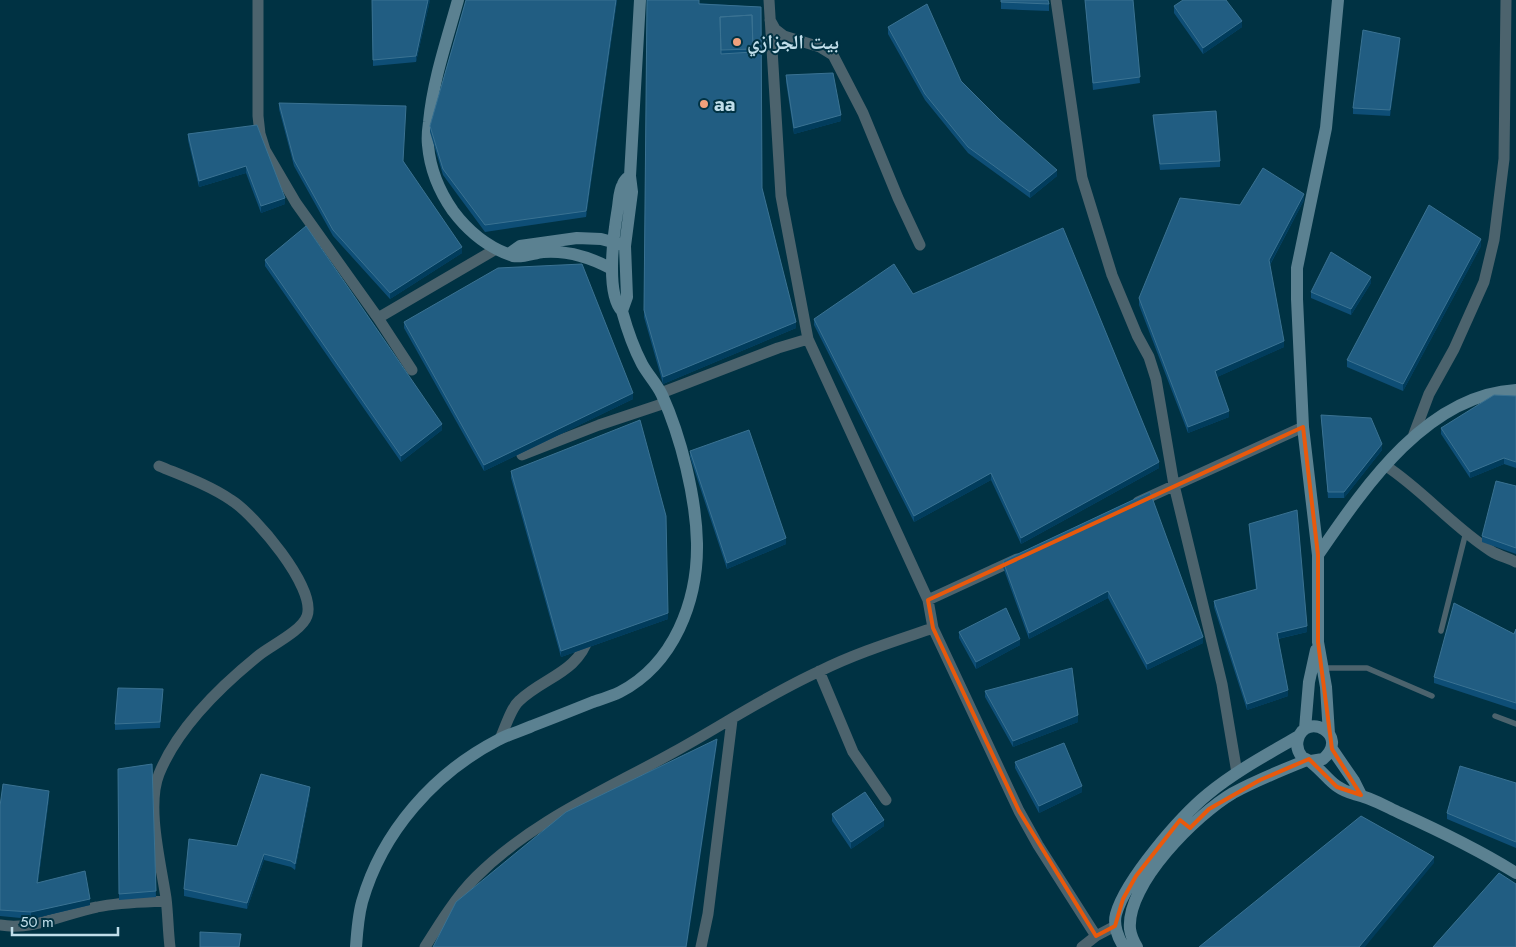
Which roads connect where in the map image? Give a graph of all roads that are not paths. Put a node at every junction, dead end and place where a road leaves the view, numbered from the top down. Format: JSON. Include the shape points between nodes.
{"nodes":[{"id":1,"x":258,"y":0,"type":"edge"},
{"id":2,"x":458,"y":0,"type":"edge"},
{"id":3,"x":640,"y":0,"type":"edge"},
{"id":4,"x":769,"y":0,"type":"edge"},
{"id":5,"x":1056,"y":0,"type":"edge"},
{"id":6,"x":1338,"y":0,"type":"edge"},
{"id":7,"x":1506,"y":0,"type":"edge"},
{"id":8,"x":770,"y":18,"type":"junction"},
{"id":9,"x":619,"y":244,"type":"junction"},
{"id":10,"x":920,"y":245,"type":"dead end"},
{"id":11,"x":496,"y":248,"type":"junction"},
{"id":12,"x":509,"y":254,"type":"junction"},
{"id":13,"x":612,"y":269,"type":"junction"},
{"id":14,"x":622,"y":311,"type":"junction"},
{"id":15,"x":378,"y":318,"type":"junction"},
{"id":16,"x":808,"y":340,"type":"junction"},
{"id":17,"x":412,"y":370,"type":"dead end"},
{"id":18,"x":1516,"y":390,"type":"edge"},
{"id":19,"x":663,"y":398,"type":"junction"},
{"id":20,"x":1303,"y":427,"type":"junction"},
{"id":21,"x":1414,"y":434,"type":"junction"},
{"id":22,"x":522,"y":455,"type":"edge"},
{"id":23,"x":159,"y":466,"type":"dead end"},
{"id":24,"x":1386,"y":466,"type":"junction"},
{"id":25,"x":1174,"y":485,"type":"junction"},
{"id":26,"x":1124,"y":509,"type":"edge"},
{"id":27,"x":1466,"y":532,"type":"junction"},
{"id":28,"x":1028,"y":553,"type":"edge"},
{"id":29,"x":1318,"y":555,"type":"junction"},
{"id":30,"x":1516,"y":562,"type":"edge"},
{"id":31,"x":928,"y":600,"type":"junction"},
{"id":32,"x":590,"y":627,"type":"edge"},
{"id":33,"x":933,"y":628,"type":"junction"},
{"id":34,"x":1441,"y":631,"type":"dead end"},
{"id":35,"x":1318,"y":642,"type":"junction"},
{"id":36,"x":1323,"y":670,"type":"junction"},
{"id":37,"x":819,"y":671,"type":"junction"},
{"id":38,"x":1432,"y":696,"type":"dead end"},
{"id":39,"x":1495,"y":716,"type":"dead end"},
{"id":40,"x":732,"y":720,"type":"junction"},
{"id":41,"x":1516,"y":724,"type":"edge"},
{"id":42,"x":1302,"y":732,"type":"junction"},
{"id":43,"x":1329,"y":734,"type":"junction"},
{"id":44,"x":500,"y":739,"type":"junction"},
{"id":45,"x":1332,"y":749,"type":"junction"},
{"id":46,"x":1309,"y":761,"type":"junction"},
{"id":47,"x":1237,"y":773,"type":"junction"},
{"id":48,"x":1361,"y":795,"type":"junction"},
{"id":49,"x":886,"y":800,"type":"dead end"},
{"id":50,"x":1185,"y":824,"type":"junction"},
{"id":51,"x":1516,"y":872,"type":"edge"},
{"id":52,"x":166,"y":900,"type":"junction"},
{"id":53,"x":0,"y":925,"type":"edge"},
{"id":54,"x":1115,"y":926,"type":"junction"},
{"id":55,"x":1096,"y":936,"type":"junction"},
{"id":56,"x":170,"y":947,"type":"edge"},
{"id":57,"x":356,"y":947,"type":"edge"},
{"id":58,"x":425,"y":947,"type":"edge"},
{"id":59,"x":701,"y":947,"type":"edge"},
{"id":60,"x":1082,"y":947,"type":"edge"},
{"id":61,"x":1124,"y":947,"type":"edge"},
{"id":62,"x":1137,"y":947,"type":"edge"}],
"edges":[{"from":1,"to":15,"type":"street","via":[[258,116],[265,150],[296,203]]},
{"from":2,"to":11,"type":"street","via":[[437,76],[427,142],[436,183],[447,202],[467,226]]},
{"from":3,"to":9,"type":"street","via":[[630,176],[632,192]]},
{"from":4,"to":8,"type":"street"},
{"from":5,"to":25,"type":"street","via":[[1082,178],[1112,275],[1156,379]]},
{"from":6,"to":20,"type":"street","via":[[1326,128],[1298,268]]},
{"from":7,"to":21,"type":"street","via":[[1504,159],[1494,240],[1484,282],[1454,349],[1429,394]]},
{"from":8,"to":10,"type":"street","via":[[775,29],[784,36],[828,50],[833,55],[863,113]]},
{"from":8,"to":16,"type":"street","via":[[781,196]]},
{"from":9,"to":12,"type":"street","via":[[577,238],[520,246]]},
{"from":9,"to":13,"type":"street"},
{"from":9,"to":14,"type":"street","via":[[627,297]]},
{"from":11,"to":12,"type":"street"},
{"from":11,"to":15,"type":"street"},
{"from":12,"to":13,"type":"street","via":[[571,253]]},
{"from":13,"to":14,"type":"street","via":[[614,296]]},
{"from":14,"to":19,"type":"street","via":[[635,349]]},
{"from":15,"to":17,"type":"street"},
{"from":16,"to":19,"type":"street","via":[[778,348]]},
{"from":16,"to":31,"type":"street"},
{"from":18,"to":21,"type":"street","via":[[1483,396],[1458,406]]},
{"from":19,"to":22,"type":"street"},
{"from":19,"to":44,"type":"street","via":[[688,477],[697,542],[688,608],[680,629],[655,665],[620,692]]},
{"from":20,"to":25,"type":"street"},
{"from":20,"to":29,"type":"street"},
{"from":21,"to":24,"type":"street"},
{"from":23,"to":52,"type":"street","via":[[231,500],[253,518],[286,559],[301,584],[308,608],[307,616],[297,628],[253,660],[210,700],[163,764],[155,798],[155,820]]},
{"from":24,"to":27,"type":"street"},
{"from":24,"to":29,"type":"street"},
{"from":25,"to":26,"type":"street"},
{"from":25,"to":47,"type":"street","via":[[1222,684]]},
{"from":27,"to":30,"type":"street","via":[[1492,552]]},
{"from":27,"to":34,"type":"lane"},
{"from":28,"to":31,"type":"street"},
{"from":29,"to":35,"type":"street"},
{"from":31,"to":33,"type":"street"},
{"from":32,"to":44,"type":"street","via":[[589,638],[577,660],[517,703]]},
{"from":33,"to":37,"type":"street","via":[[856,654]]},
{"from":33,"to":55,"type":"street","via":[[1019,811]]},
{"from":35,"to":36,"type":"street"},
{"from":35,"to":42,"type":"street"},
{"from":36,"to":38,"type":"lane","via":[[1367,668]]},
{"from":36,"to":43,"type":"street"},
{"from":37,"to":40,"type":"street"},
{"from":37,"to":49,"type":"street","via":[[853,752]]},
{"from":39,"to":41,"type":"lane"},
{"from":40,"to":58,"type":"street","via":[[557,816],[508,848],[474,879]]},
{"from":40,"to":59,"type":"street"},
{"from":42,"to":43,"type":"street","via":[[1314,726]]},
{"from":42,"to":46,"type":"street","via":[[1298,750]]},
{"from":42,"to":47,"type":"street"},
{"from":43,"to":45,"type":"street"},
{"from":44,"to":57,"type":"street","via":[[476,752],[432,786],[397,828],[371,877],[362,903]]},
{"from":45,"to":46,"type":"street","via":[[1323,759]]},
{"from":45,"to":48,"type":"street"},
{"from":46,"to":48,"type":"street","via":[[1337,787]]},
{"from":46,"to":50,"type":"street","via":[[1233,793]]},
{"from":47,"to":50,"type":"street","via":[[1208,794]]},
{"from":48,"to":51,"type":"street","via":[[1444,833]]},
{"from":50,"to":54,"type":"street","via":[[1136,876],[1116,915]]},
{"from":50,"to":62,"type":"street","via":[[1141,888],[1130,918],[1130,931]]},
{"from":52,"to":53,"type":"street","via":[[104,906],[33,923]]},
{"from":52,"to":56,"type":"street"},
{"from":54,"to":55,"type":"street"},
{"from":54,"to":61,"type":"street"},
{"from":55,"to":60,"type":"street"}]}
